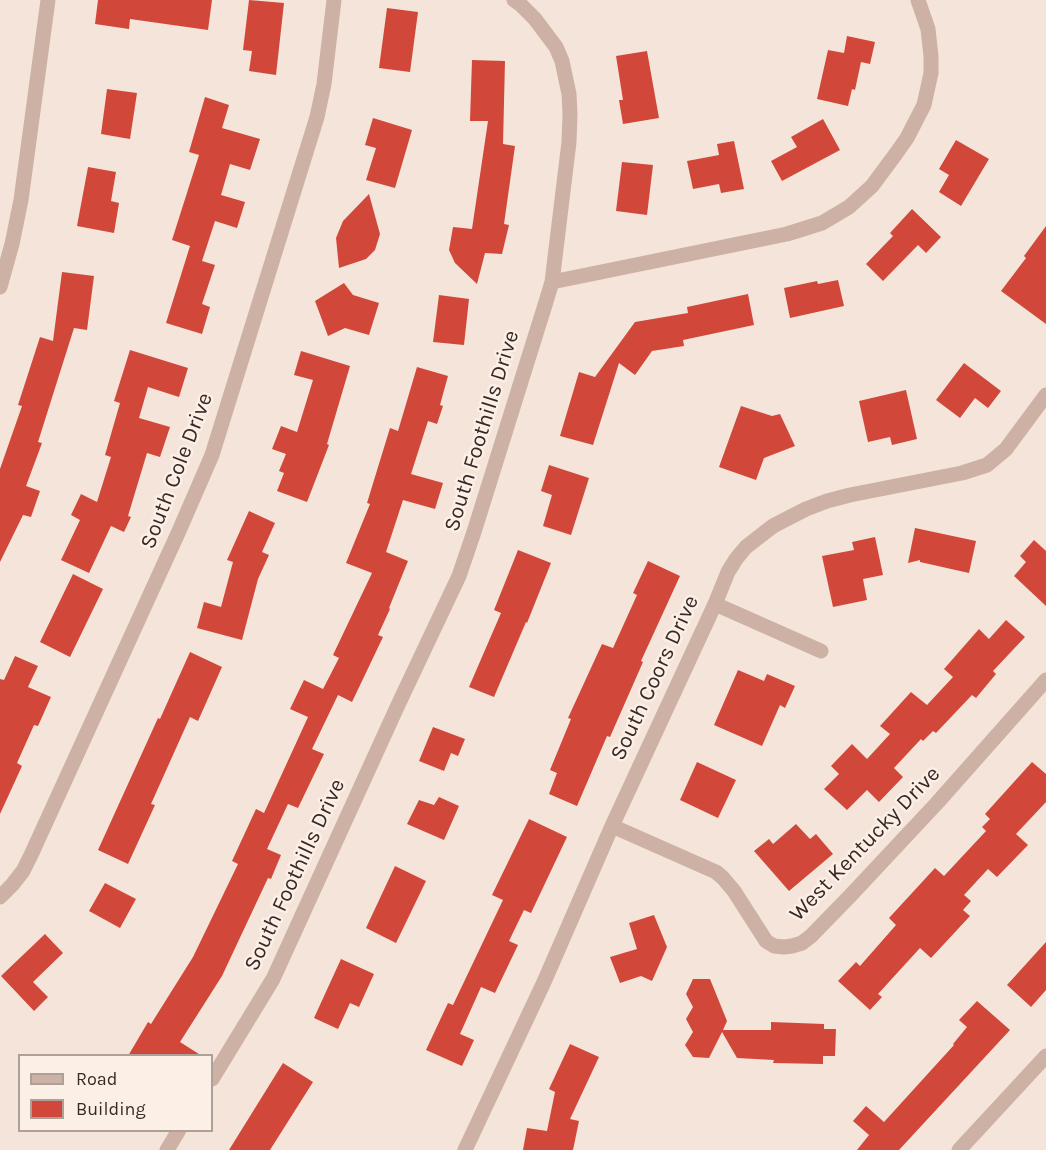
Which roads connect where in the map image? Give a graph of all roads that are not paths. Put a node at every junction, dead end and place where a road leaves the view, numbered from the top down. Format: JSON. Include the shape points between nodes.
{"nodes":[{"id":1,"x":48,"y":0,"type":"edge"},
{"id":2,"x":334,"y":0,"type":"edge"},
{"id":3,"x":514,"y":0,"type":"edge"},
{"id":4,"x":918,"y":0,"type":"edge"},
{"id":5,"x":552,"y":282,"type":"junction"},
{"id":6,"x":0,"y":287,"type":"edge"},
{"id":7,"x":1046,"y":395,"type":"edge"},
{"id":8,"x":715,"y":603,"type":"junction"},
{"id":9,"x":821,"y":651,"type":"dead end"},
{"id":10,"x":1046,"y":680,"type":"edge"},
{"id":11,"x":612,"y":826,"type":"junction"},
{"id":12,"x":0,"y":897,"type":"edge"},
{"id":13,"x":1046,"y":1056,"type":"edge"},
{"id":14,"x":213,"y":1077,"type":"edge"},
{"id":15,"x":178,"y":1132,"type":"edge"},
{"id":16,"x":167,"y":1150,"type":"edge"},
{"id":17,"x":465,"y":1150,"type":"edge"},
{"id":18,"x":959,"y":1150,"type":"edge"}],
"edges":[{"from":1,"to":6,"type":"street","via":[[21,200]]},
{"from":2,"to":12,"type":"street","name":"South Cole Drive","via":[[316,117],[212,454],[31,855],[23,871]]},
{"from":3,"to":5,"type":"street","name":"South Foothills Drive","via":[[556,47],[569,94],[569,142]]},
{"from":4,"to":5,"type":"street","via":[[932,56],[924,105],[895,155],[872,186],[849,207],[822,223],[787,234]]},
{"from":5,"to":14,"type":"street","name":"South Foothills Drive","via":[[459,576],[273,979]]},
{"from":7,"to":8,"type":"street","name":"South Coors Drive","via":[[1006,449],[987,465],[826,501],[773,526],[736,559]]},
{"from":8,"to":9,"type":"street"},
{"from":8,"to":11,"type":"street","name":"South Coors Drive"},
{"from":10,"to":11,"type":"street","name":"West Kentucky Drive","via":[[937,803],[802,943],[774,946],[766,941],[734,891],[716,872]]},
{"from":11,"to":17,"type":"street","name":"South Coors Drive"},
{"from":13,"to":18,"type":"street"},
{"from":15,"to":16,"type":"street"}]}
